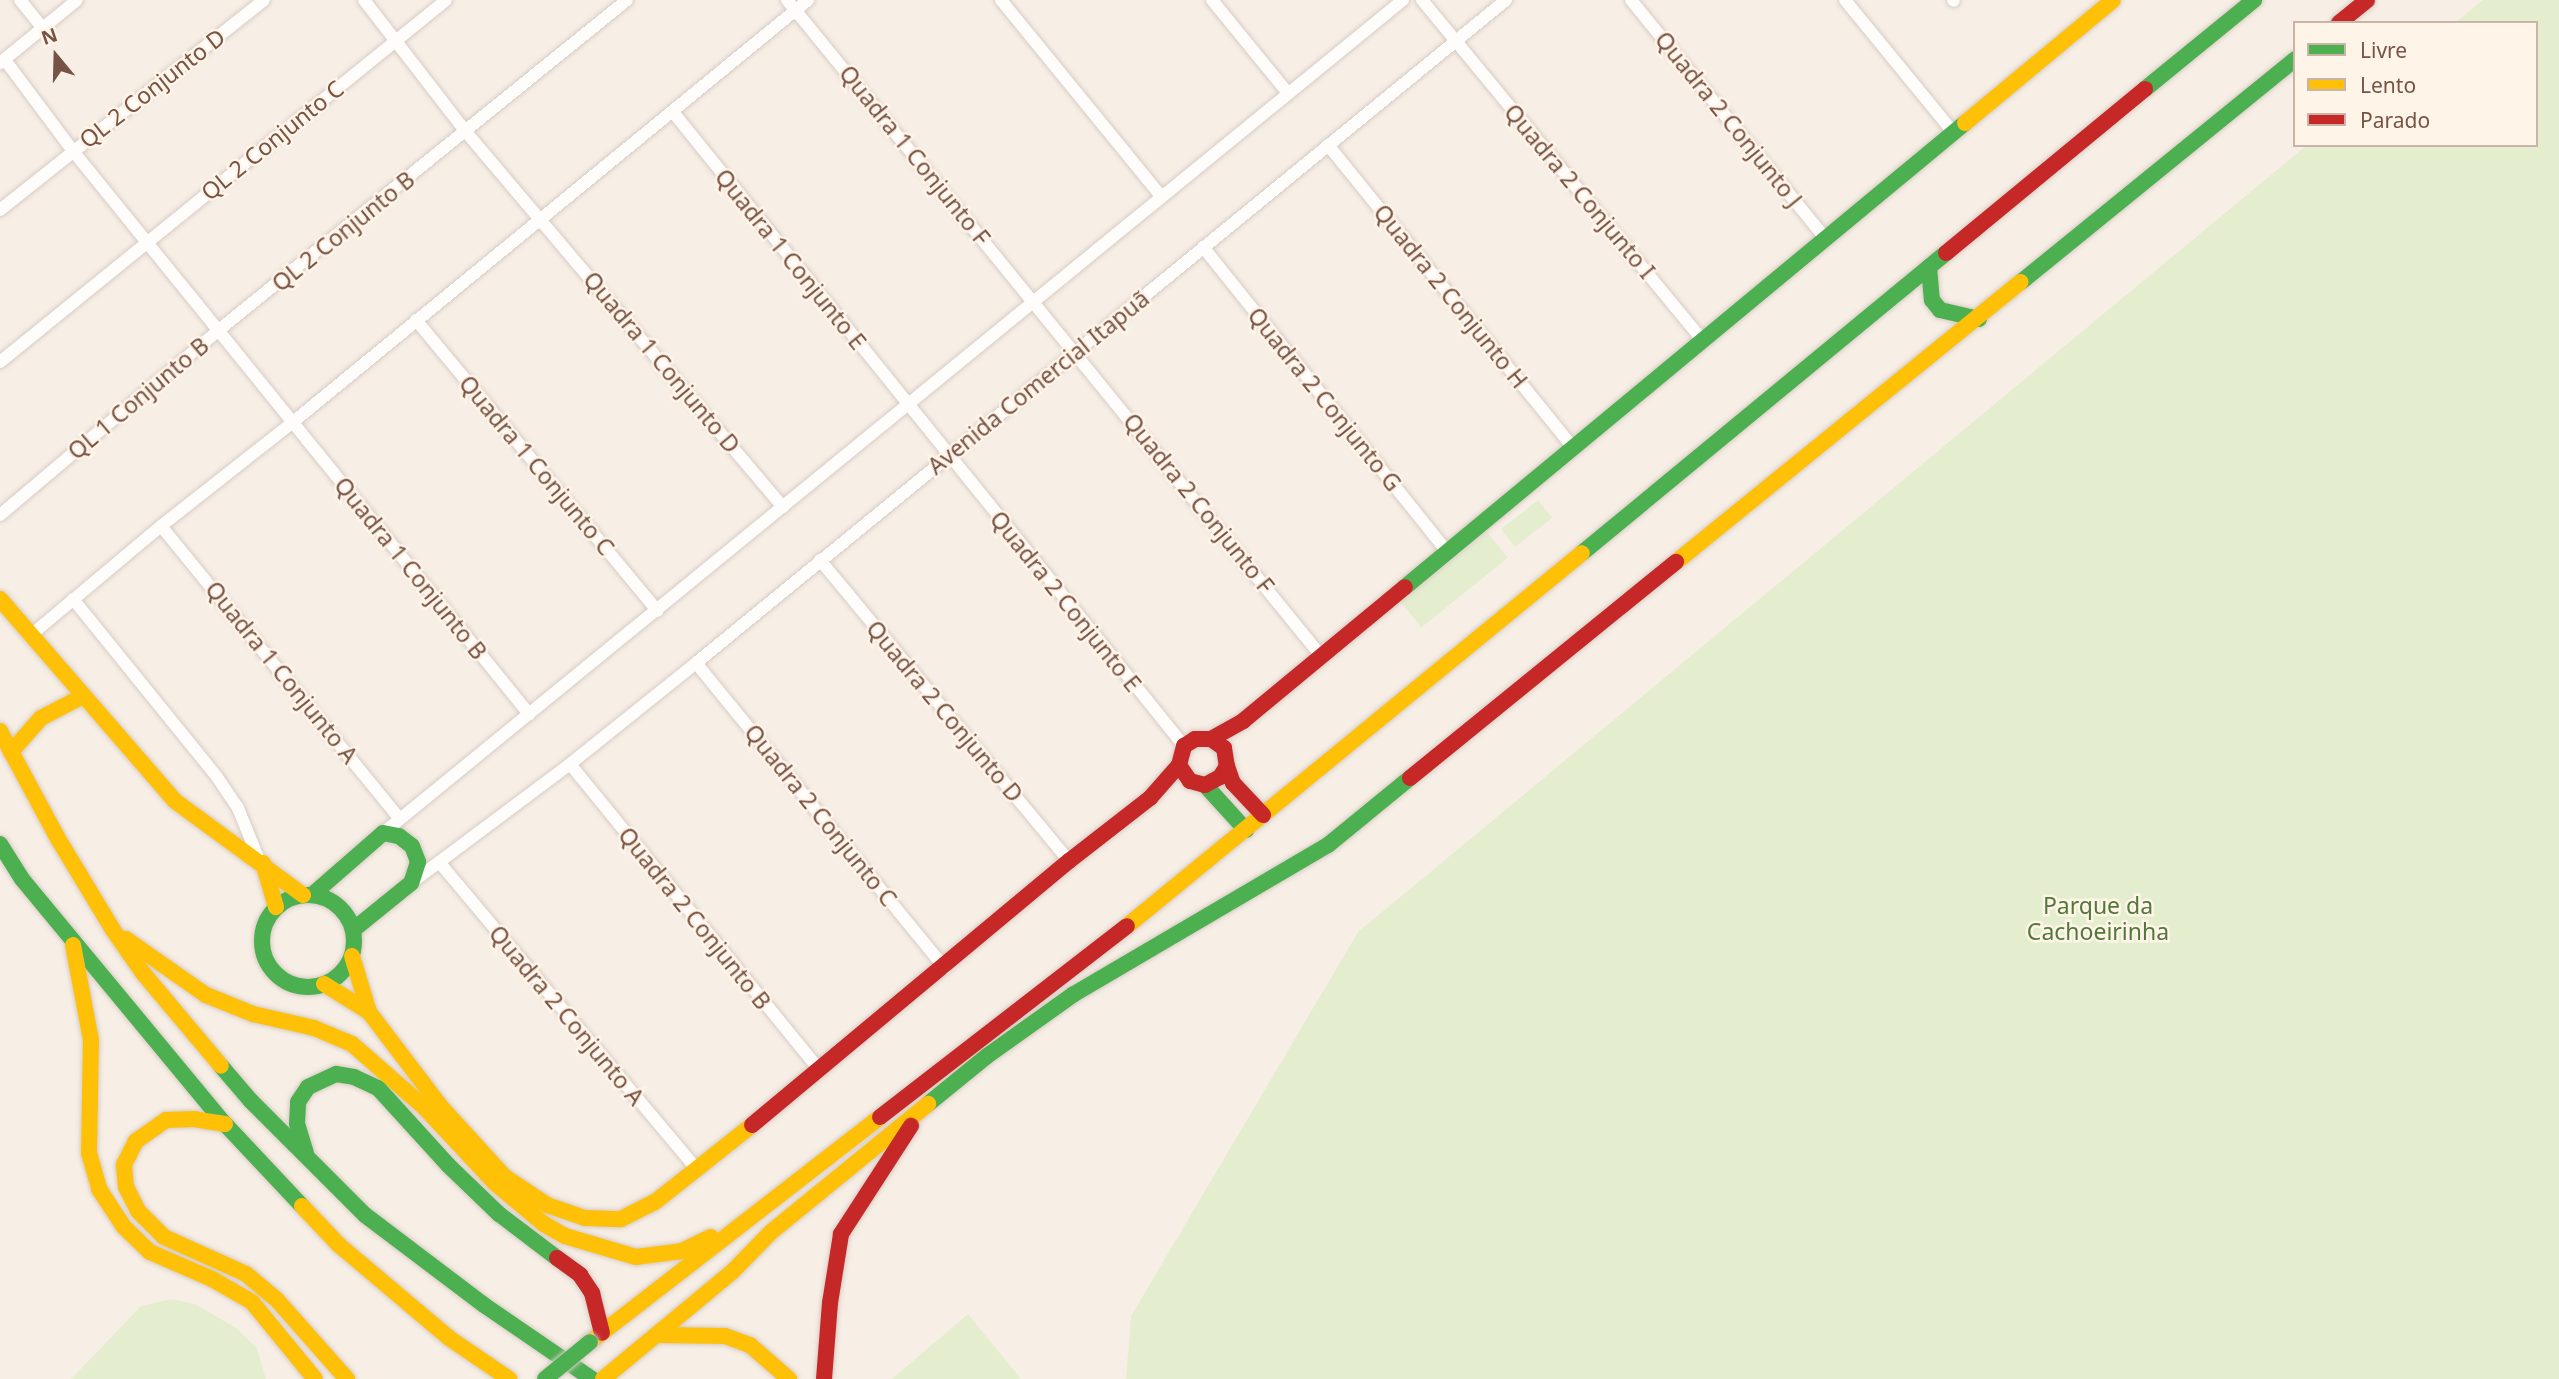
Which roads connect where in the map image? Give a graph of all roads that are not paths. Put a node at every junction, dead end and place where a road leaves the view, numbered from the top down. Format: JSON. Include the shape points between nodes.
{"nodes":[{"id":1,"x":20,"y":0,"type":"edge"},
{"id":2,"x":76,"y":0,"type":"edge"},
{"id":3,"x":264,"y":0,"type":"edge"},
{"id":4,"x":364,"y":0,"type":"edge"},
{"id":5,"x":446,"y":0,"type":"edge"},
{"id":6,"x":627,"y":0,"type":"edge"},
{"id":7,"x":808,"y":0,"type":"edge"},
{"id":8,"x":1000,"y":0,"type":"edge"},
{"id":9,"x":1212,"y":0,"type":"edge"},
{"id":10,"x":1403,"y":0,"type":"edge"},
{"id":11,"x":1422,"y":0,"type":"edge"},
{"id":12,"x":1506,"y":0,"type":"edge"},
{"id":13,"x":1631,"y":0,"type":"edge"},
{"id":14,"x":1845,"y":0,"type":"edge"},
{"id":15,"x":2113,"y":0,"type":"edge"},
{"id":16,"x":2236,"y":0,"type":"edge"},
{"id":17,"x":2255,"y":0,"type":"edge"},
{"id":18,"x":2367,"y":0,"type":"edge"},
{"id":19,"x":792,"y":5,"type":"edge"},
{"id":20,"x":2231,"y":19,"type":"junction"},
{"id":21,"x":2341,"y":21,"type":"edge"},
{"id":22,"x":42,"y":27,"type":"junction"},
{"id":23,"x":396,"y":41,"type":"junction"},
{"id":24,"x":1456,"y":41,"type":"junction"},
{"id":25,"x":2,"y":61,"type":"edge"},
{"id":26,"x":2293,"y":61,"type":"edge"},
{"id":27,"x":1287,"y":92,"type":"junction"},
{"id":28,"x":673,"y":112,"type":"junction"},
{"id":29,"x":466,"y":132,"type":"junction"},
{"id":30,"x":1953,"y":132,"type":"junction"},
{"id":31,"x":1328,"y":145,"type":"junction"},
{"id":32,"x":73,"y":150,"type":"junction"},
{"id":33,"x":1161,"y":196,"type":"junction"},
{"id":34,"x":0,"y":210,"type":"edge"},
{"id":35,"x":541,"y":218,"type":"junction"},
{"id":36,"x":148,"y":239,"type":"junction"},
{"id":37,"x":1826,"y":239,"type":"junction"},
{"id":38,"x":1203,"y":247,"type":"junction"},
{"id":39,"x":1929,"y":267,"type":"junction"},
{"id":40,"x":1034,"y":302,"type":"junction"},
{"id":41,"x":1979,"y":319,"type":"junction"},
{"id":42,"x":416,"y":320,"type":"junction"},
{"id":43,"x":220,"y":329,"type":"junction"},
{"id":44,"x":1703,"y":341,"type":"junction"},
{"id":45,"x":1076,"y":351,"type":"junction"},
{"id":46,"x":0,"y":362,"type":"edge"},
{"id":47,"x":909,"y":405,"type":"junction"},
{"id":48,"x":293,"y":422,"type":"junction"},
{"id":49,"x":1573,"y":448,"type":"junction"},
{"id":50,"x":947,"y":456,"type":"junction"},
{"id":51,"x":783,"y":507,"type":"junction"},
{"id":52,"x":0,"y":515,"type":"edge"},
{"id":53,"x":161,"y":526,"type":"junction"},
{"id":54,"x":1447,"y":552,"type":"junction"},
{"id":55,"x":820,"y":560,"type":"junction"},
{"id":56,"x":0,"y":599,"type":"edge"},
{"id":57,"x":73,"y":599,"type":"junction"},
{"id":58,"x":657,"y":611,"type":"junction"},
{"id":59,"x":31,"y":635,"type":"junction"},
{"id":60,"x":1321,"y":656,"type":"junction"},
{"id":61,"x":696,"y":663,"type":"junction"},
{"id":62,"x":83,"y":696,"type":"junction"},
{"id":63,"x":529,"y":714,"type":"junction"},
{"id":64,"x":0,"y":731,"type":"edge"},
{"id":65,"x":1217,"y":744,"type":"junction"},
{"id":66,"x":1184,"y":746,"type":"junction"},
{"id":67,"x":11,"y":752,"type":"junction"},
{"id":68,"x":570,"y":764,"type":"junction"},
{"id":69,"x":1179,"y":765,"type":"junction"},
{"id":70,"x":1227,"y":766,"type":"junction"},
{"id":71,"x":1198,"y":783,"type":"junction"},
{"id":72,"x":1150,"y":797,"type":"junction"},
{"id":73,"x":1263,"y":815,"type":"junction"},
{"id":74,"x":400,"y":819,"type":"junction"},
{"id":75,"x":1246,"y":830,"type":"junction"},
{"id":76,"x":383,"y":833,"type":"junction"},
{"id":77,"x":0,"y":844,"type":"edge"},
{"id":78,"x":261,"y":862,"type":"junction"},
{"id":79,"x":439,"y":862,"type":"junction"},
{"id":80,"x":1069,"y":862,"type":"junction"},
{"id":81,"x":411,"y":883,"type":"junction"},
{"id":82,"x":308,"y":895,"type":"junction"},
{"id":83,"x":276,"y":907,"type":"junction"},
{"id":84,"x":113,"y":930,"type":"junction"},
{"id":85,"x":353,"y":930,"type":"junction"},
{"id":86,"x":71,"y":940,"type":"junction"},
{"id":87,"x":352,"y":956,"type":"junction"},
{"id":88,"x":945,"y":968,"type":"junction"},
{"id":89,"x":324,"y":984,"type":"junction"},
{"id":90,"x":369,"y":1012,"type":"junction"},
{"id":91,"x":820,"y":1071,"type":"junction"},
{"id":92,"x":926,"y":1104,"type":"junction"},
{"id":93,"x":225,"y":1124,"type":"junction"},
{"id":94,"x":307,"y":1156,"type":"junction"},
{"id":95,"x":696,"y":1168,"type":"junction"},
{"id":96,"x":757,"y":1215,"type":"junction"},
{"id":97,"x":658,"y":1335,"type":"junction"},
{"id":98,"x":596,"y":1338,"type":"junction"},
{"id":99,"x":315,"y":1379,"type":"edge"},
{"id":100,"x":347,"y":1379,"type":"edge"},
{"id":101,"x":509,"y":1379,"type":"edge"},
{"id":102,"x":545,"y":1379,"type":"edge"},
{"id":103,"x":592,"y":1379,"type":"edge"},
{"id":104,"x":603,"y":1379,"type":"edge"},
{"id":105,"x":789,"y":1379,"type":"edge"},
{"id":106,"x":824,"y":1379,"type":"edge"}],
"edges":[{"from":1,"to":22,"type":"street"},
{"from":2,"to":22,"type":"street"},
{"from":3,"to":32,"type":"street","name":"QL 2 Conjunto D"},
{"from":4,"to":23,"type":"street","name":"Quadra 1 Conjunto D"},
{"from":5,"to":23,"type":"street","name":"QL 2 Conjunto C"},
{"from":6,"to":29,"type":"street","name":"QL 2 Conjunto B"},
{"from":7,"to":19,"type":"street"},
{"from":8,"to":33,"type":"street"},
{"from":9,"to":27,"type":"street"},
{"from":10,"to":27,"type":"street"},
{"from":11,"to":24,"type":"street","name":"Quadra 2 Conjunto I"},
{"from":12,"to":24,"type":"street","name":"Avenida Comercial Itapuã"},
{"from":13,"to":37,"type":"street","name":"Quadra 2 Conjunto J"},
{"from":14,"to":30,"type":"street"},
{"from":15,"to":30,"type":"main road"},
{"from":16,"to":20,"type":"main road"},
{"from":17,"to":20,"type":"main road"},
{"from":18,"to":21,"type":"main road"},
{"from":19,"to":28,"type":"street"},
{"from":19,"to":40,"type":"street","name":"Quadra 1 Conjunto F"},
{"from":20,"to":39,"type":"main road"},
{"from":22,"to":25,"type":"street"},
{"from":23,"to":29,"type":"street","name":"Quadra 1 Conjunto D"},
{"from":23,"to":36,"type":"street","name":"QL 2 Conjunto C"},
{"from":24,"to":31,"type":"street","name":"Avenida Comercial Itapuã"},
{"from":24,"to":44,"type":"street","name":"Quadra 2 Conjunto I"},
{"from":25,"to":32,"type":"street","name":"QL 1 Conjunto B"},
{"from":26,"to":41,"type":"main road"},
{"from":27,"to":33,"type":"street"},
{"from":28,"to":35,"type":"street"},
{"from":28,"to":47,"type":"street","name":"Quadra 1 Conjunto E"},
{"from":29,"to":35,"type":"street","name":"Quadra 1 Conjunto D"},
{"from":29,"to":43,"type":"street","name":"QL 2 Conjunto B"},
{"from":30,"to":37,"type":"main road"},
{"from":31,"to":38,"type":"street","name":"Avenida Comercial Itapuã"},
{"from":31,"to":49,"type":"street","name":"Quadra 2 Conjunto H"},
{"from":32,"to":34,"type":"street","name":"QL 2 Conjunto D"},
{"from":32,"to":36,"type":"street","name":"QL 1 Conjunto B"},
{"from":33,"to":40,"type":"street"},
{"from":35,"to":42,"type":"street"},
{"from":35,"to":51,"type":"street","name":"Quadra 1 Conjunto D"},
{"from":36,"to":43,"type":"street","name":"QL 1 Conjunto B"},
{"from":36,"to":46,"type":"street","name":"QL 2 Conjunto C"},
{"from":37,"to":44,"type":"main road"},
{"from":38,"to":45,"type":"street","name":"Avenida Comercial Itapuã"},
{"from":38,"to":54,"type":"street","name":"Quadra 2 Conjunto G"},
{"from":39,"to":41,"type":"main road","via":[[1932,300],[1940,310]]},
{"from":39,"to":73,"type":"main road"},
{"from":40,"to":45,"type":"street","name":"Quadra 1 Conjunto F"},
{"from":40,"to":47,"type":"street"},
{"from":41,"to":92,"type":"main road","via":[[1328,845],[1074,994]]},
{"from":42,"to":48,"type":"street"},
{"from":42,"to":58,"type":"street","name":"Quadra 1 Conjunto C"},
{"from":43,"to":48,"type":"street","name":"Quadra 1 Conjunto B"},
{"from":43,"to":52,"type":"street","name":"QL 1 Conjunto B"},
{"from":44,"to":49,"type":"main road"},
{"from":45,"to":50,"type":"street","name":"Avenida Comercial Itapuã"},
{"from":45,"to":60,"type":"street","name":"Quadra 2 Conjunto F"},
{"from":47,"to":50,"type":"street","name":"Quadra 1 Conjunto E"},
{"from":47,"to":51,"type":"street"},
{"from":48,"to":53,"type":"street"},
{"from":48,"to":63,"type":"street","name":"Quadra 1 Conjunto B"},
{"from":49,"to":54,"type":"main road"},
{"from":50,"to":55,"type":"street","name":"Avenida Comercial Itapuã"},
{"from":50,"to":66,"type":"street","name":"Quadra 2 Conjunto E"},
{"from":51,"to":58,"type":"street"},
{"from":53,"to":57,"type":"street"},
{"from":53,"to":74,"type":"street","name":"Quadra 1 Conjunto A"},
{"from":54,"to":60,"type":"main road"},
{"from":55,"to":61,"type":"street","name":"Avenida Comercial Itapuã"},
{"from":55,"to":80,"type":"street","name":"Quadra 2 Conjunto D"},
{"from":56,"to":59,"type":"main road"},
{"from":57,"to":59,"type":"street"},
{"from":57,"to":78,"type":"street","via":[[217,777],[238,808]]},
{"from":58,"to":63,"type":"street"},
{"from":59,"to":62,"type":"main road"},
{"from":60,"to":65,"type":"main road"},
{"from":61,"to":68,"type":"street","name":"Avenida Comercial Itapuã"},
{"from":61,"to":88,"type":"street","name":"Quadra 2 Conjunto C"},
{"from":62,"to":67,"type":"main road","via":[[41,718]]},
{"from":62,"to":78,"type":"main road","via":[[175,801]]},
{"from":63,"to":74,"type":"street"},
{"from":64,"to":67,"type":"main road"},
{"from":65,"to":66,"type":"main road","via":[[1195,739]]},
{"from":65,"to":70,"type":"main road"},
{"from":66,"to":69,"type":"main road"},
{"from":67,"to":84,"type":"main road"},
{"from":68,"to":79,"type":"street","name":"Avenida Comercial Itapuã"},
{"from":68,"to":91,"type":"street","name":"Quadra 2 Conjunto B"},
{"from":69,"to":71,"type":"main road"},
{"from":69,"to":72,"type":"main road"},
{"from":70,"to":71,"type":"main road","via":[[1220,776]]},
{"from":70,"to":73,"type":"main road","via":[[1233,783]]},
{"from":71,"to":72,"type":"main road"},
{"from":71,"to":75,"type":"main road"},
{"from":72,"to":80,"type":"main road"},
{"from":73,"to":75,"type":"main road"},
{"from":74,"to":76,"type":"street"},
{"from":75,"to":96,"type":"main road"},
{"from":76,"to":81,"type":"main road","via":[[399,836],[412,846],[418,862]]},
{"from":76,"to":82,"type":"main road"},
{"from":77,"to":86,"type":"main road"},
{"from":78,"to":82,"type":"main road"},
{"from":78,"to":83,"type":"main road"},
{"from":79,"to":81,"type":"street","name":"Avenida Comercial Itapuã"},
{"from":79,"to":95,"type":"street","name":"Quadra 2 Conjunto A"},
{"from":80,"to":88,"type":"main road"},
{"from":81,"to":85,"type":"main road"},
{"from":82,"to":83,"type":"main road"},
{"from":82,"to":85,"type":"main road","via":[[330,900],[345,912]]},
{"from":83,"to":89,"type":"main road","via":[[264,931],[265,957],[274,972],[289,983]]},
{"from":84,"to":94,"type":"main road","via":[[143,973],[251,1101]]},
{"from":84,"to":96,"type":"main road","via":[[206,995],[352,1044],[425,1108],[495,1182],[565,1236],[636,1257],[682,1251]]},
{"from":85,"to":87,"type":"main road"},
{"from":86,"to":93,"type":"main road"},
{"from":86,"to":99,"type":"main road","via":[[91,1040],[89,1153],[99,1189],[124,1227],[150,1252],[252,1302]]},
{"from":87,"to":89,"type":"main road","via":[[346,968]]},
{"from":87,"to":90,"type":"main road"},
{"from":88,"to":91,"type":"main road"},
{"from":89,"to":90,"type":"main road"},
{"from":90,"to":95,"type":"main road","via":[[441,1107],[505,1177],[547,1205],[585,1218],[621,1219],[655,1202]]},
{"from":91,"to":95,"type":"main road"},
{"from":92,"to":97,"type":"main road"},
{"from":92,"to":106,"type":"main road","via":[[841,1234]]},
{"from":93,"to":100,"type":"main road","via":[[166,1120],[136,1141],[124,1166],[126,1187],[138,1211],[164,1237],[246,1274],[277,1300]]},
{"from":93,"to":101,"type":"main road","via":[[339,1245],[449,1338]]},
{"from":94,"to":98,"type":"main road","via":[[297,1124],[298,1102],[308,1087],[336,1074],[379,1088],[499,1214],[580,1275],[593,1293]]},
{"from":94,"to":103,"type":"main road","via":[[365,1215]]},
{"from":96,"to":98,"type":"main road"},
{"from":97,"to":104,"type":"main road"},
{"from":97,"to":105,"type":"main road","via":[[725,1336],[750,1345]]},
{"from":98,"to":102,"type":"main road","bridge":true}]}
